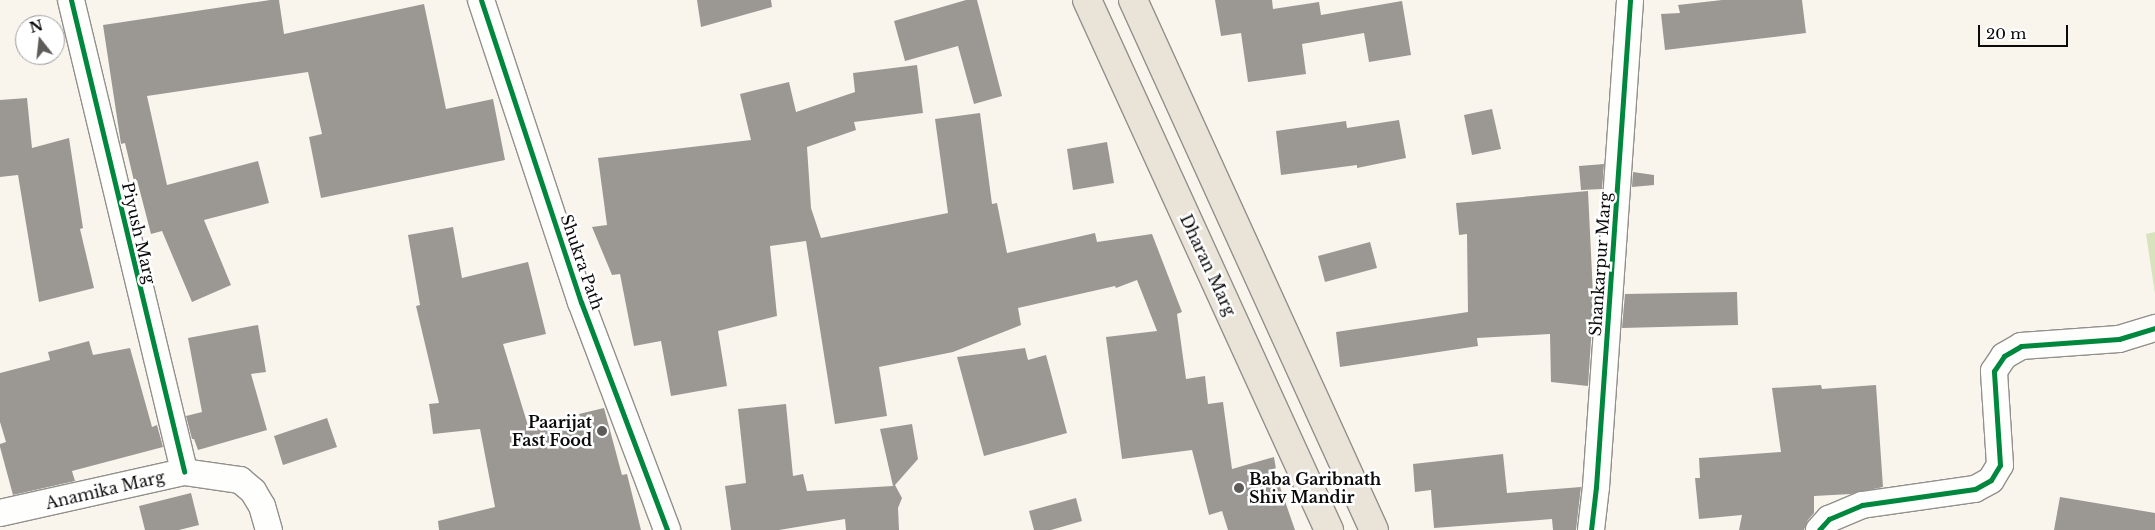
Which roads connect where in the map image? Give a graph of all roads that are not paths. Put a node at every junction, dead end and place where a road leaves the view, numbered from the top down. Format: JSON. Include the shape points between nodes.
{"nodes":[{"id":1,"x":71,"y":0,"type":"edge"},
{"id":2,"x":481,"y":0,"type":"edge"},
{"id":3,"x":1087,"y":0,"type":"edge"},
{"id":4,"x":1134,"y":0,"type":"edge"},
{"id":5,"x":1630,"y":0,"type":"edge"},
{"id":6,"x":2155,"y":328,"type":"edge"},
{"id":7,"x":184,"y":472,"type":"junction"},
{"id":8,"x":0,"y":513,"type":"edge"},
{"id":9,"x":269,"y":530,"type":"edge"},
{"id":10,"x":667,"y":530,"type":"edge"},
{"id":11,"x":1329,"y":530,"type":"edge"},
{"id":12,"x":1374,"y":530,"type":"edge"},
{"id":13,"x":1591,"y":530,"type":"edge"},
{"id":14,"x":1819,"y":530,"type":"edge"}],
"edges":[{"from":1,"to":7,"type":"street","name":"Piyush Marg"},
{"from":2,"to":10,"type":"street","name":"Shukra Path","via":[[582,302]]},
{"from":3,"to":11,"type":"main road","name":"Dharan Marg"},
{"from":4,"to":12,"type":"main road"},
{"from":5,"to":13,"type":"street","name":"Shankarpur Marg"},
{"from":6,"to":14,"type":"street","via":[[2119,339],[2021,346],[2004,356],[1994,371],[2000,465],[1991,480],[1975,489],[1862,505],[1829,519]]},
{"from":7,"to":8,"type":"street","name":"Anamika Marg"},
{"from":7,"to":9,"type":"street","name":"Anamika Marg","via":[[240,480],[253,491],[262,506]]}]}
